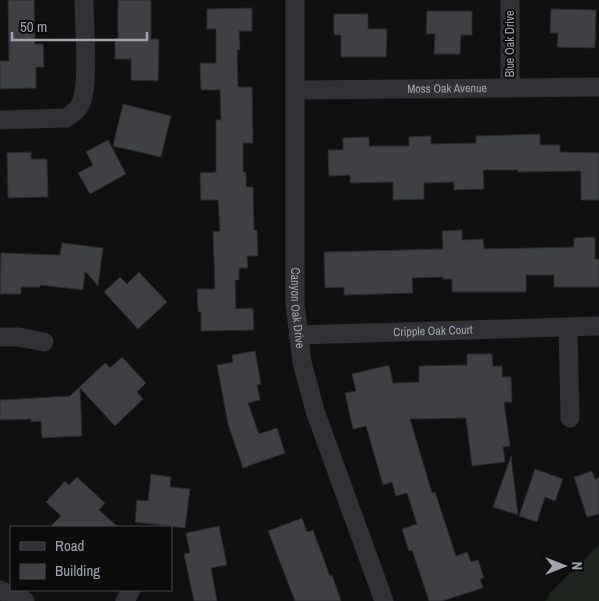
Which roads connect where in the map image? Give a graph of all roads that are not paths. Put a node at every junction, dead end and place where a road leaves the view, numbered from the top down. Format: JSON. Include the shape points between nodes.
{"nodes":[{"id":1,"x":84,"y":0,"type":"edge"},
{"id":2,"x":295,"y":0,"type":"edge"},
{"id":3,"x":510,"y":0,"type":"edge"},
{"id":4,"x":599,"y":87,"type":"edge"},
{"id":5,"x":510,"y":88,"type":"junction"},
{"id":6,"x":296,"y":90,"type":"junction"},
{"id":7,"x":0,"y":120,"type":"edge"},
{"id":8,"x":599,"y":326,"type":"edge"},
{"id":9,"x":568,"y":327,"type":"junction"},
{"id":10,"x":298,"y":335,"type":"junction"},
{"id":11,"x":0,"y":337,"type":"edge"},
{"id":12,"x":44,"y":342,"type":"dead end"},
{"id":13,"x":570,"y":418,"type":"dead end"},
{"id":14,"x":0,"y":590,"type":"edge"},
{"id":15,"x":25,"y":601,"type":"edge"},
{"id":16,"x":384,"y":601,"type":"edge"}],
"edges":[{"from":1,"to":7,"type":"street","via":[[85,88],[81,104],[66,118]]},
{"from":2,"to":6,"type":"street","name":"Canyon Oak Drive"},
{"from":3,"to":5,"type":"street","name":"Blue Oak Drive"},
{"from":4,"to":5,"type":"street","name":"Moss Oak Avenue"},
{"from":5,"to":6,"type":"street","name":"Moss Oak Avenue"},
{"from":6,"to":10,"type":"street","name":"Canyon Oak Drive","via":[[295,304]]},
{"from":8,"to":9,"type":"street","name":"Cripple Oak Court"},
{"from":9,"to":10,"type":"street","name":"Cripple Oak Court"},
{"from":9,"to":13,"type":"street"},
{"from":10,"to":16,"type":"street","name":"Canyon Oak Drive","via":[[315,411]]},
{"from":11,"to":12,"type":"street"},
{"from":14,"to":15,"type":"street"}]}
